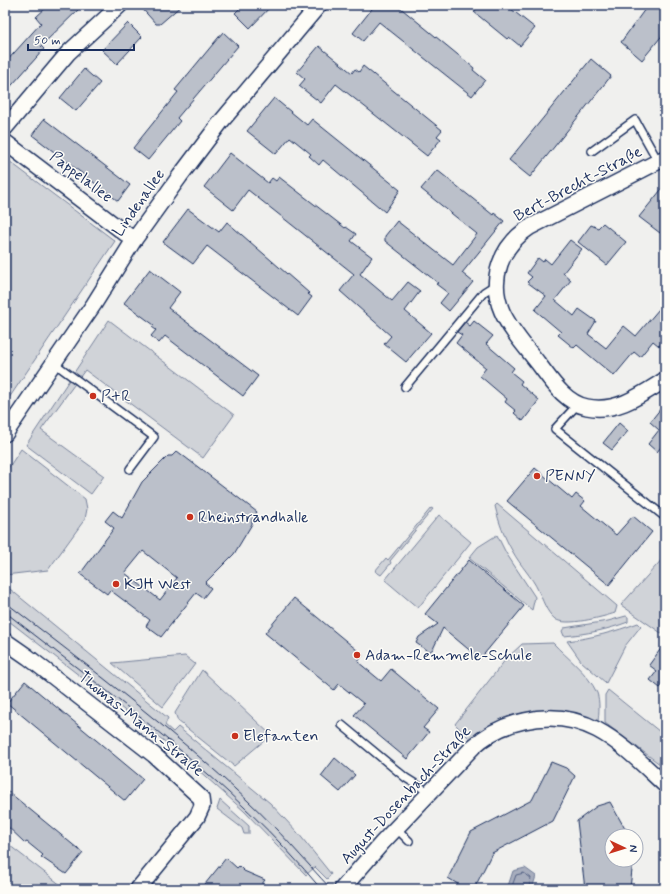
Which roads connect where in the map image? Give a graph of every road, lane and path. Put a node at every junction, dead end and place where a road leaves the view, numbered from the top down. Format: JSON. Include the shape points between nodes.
{"nodes":[{"id":1,"x":120,"y":5,"type":"edge"},
{"id":2,"x":319,"y":5,"type":"edge"},
{"id":3,"x":5,"y":128,"type":"edge"},
{"id":4,"x":5,"y":142,"type":"edge"},
{"id":5,"x":592,"y":151,"type":"dead end"},
{"id":6,"x":661,"y":160,"type":"edge"},
{"id":7,"x":134,"y":240,"type":"junction"},
{"id":8,"x":495,"y":285,"type":"junction"},
{"id":9,"x":54,"y":363,"type":"junction"},
{"id":10,"x":665,"y":380,"type":"edge"},
{"id":11,"x":405,"y":387,"type":"dead end"},
{"id":12,"x":578,"y":404,"type":"junction"},
{"id":13,"x":5,"y":434,"type":"edge"},
{"id":14,"x":130,"y":469,"type":"dead end"},
{"id":15,"x":665,"y":517,"type":"edge"},
{"id":16,"x":5,"y":641,"type":"edge"},
{"id":17,"x":342,"y":725,"type":"dead end"},
{"id":18,"x":665,"y":786,"type":"edge"},
{"id":19,"x":430,"y":793,"type":"junction"},
{"id":20,"x":397,"y":829,"type":"junction"},
{"id":21,"x":408,"y":842,"type":"dead end"},
{"id":22,"x":138,"y":889,"type":"edge"},
{"id":23,"x":342,"y":889,"type":"edge"}],
"edges":[{"from":1,"to":3,"type":"street","via":[[68,53]]},
{"from":2,"to":7,"type":"street","name":"Lindenallee","via":[[220,123]]},
{"from":4,"to":7,"type":"street","name":"Pappelallee"},
{"from":5,"to":6,"type":"lane","via":[[635,120]]},
{"from":6,"to":8,"type":"street","name":"Bert-Brecht-Straße","via":[[519,234],[503,257]]},
{"from":7,"to":9,"type":"street","name":"Lindenallee"},
{"from":8,"to":11,"type":"lane","via":[[484,292]]},
{"from":8,"to":12,"type":"street","name":"Bert-Brecht-Straße","via":[[496,299],[502,313],[520,340],[560,391]]},
{"from":9,"to":13,"type":"street","name":"Lindenallee"},
{"from":9,"to":14,"type":"lane","via":[[154,437]]},
{"from":10,"to":12,"type":"street","name":"Bert-Brecht-Straße","via":[[620,406],[602,408]]},
{"from":12,"to":15,"type":"lane","via":[[555,429]]},
{"from":16,"to":22,"type":"street","name":"Thomas-Mann-Straße","via":[[154,756],[201,798],[202,806],[197,817]]},
{"from":17,"to":19,"type":"lane","via":[[406,778]]},
{"from":18,"to":19,"type":"street","name":"August-Dosenbach-Straße","via":[[629,751],[599,730],[582,722],[547,717],[517,722],[488,735],[468,751]]},
{"from":19,"to":20,"type":"street","name":"August-Dosenbach-Straße"},
{"from":20,"to":21,"type":"lane"},
{"from":20,"to":23,"type":"street","name":"August-Dosenbach-Straße"}]}
